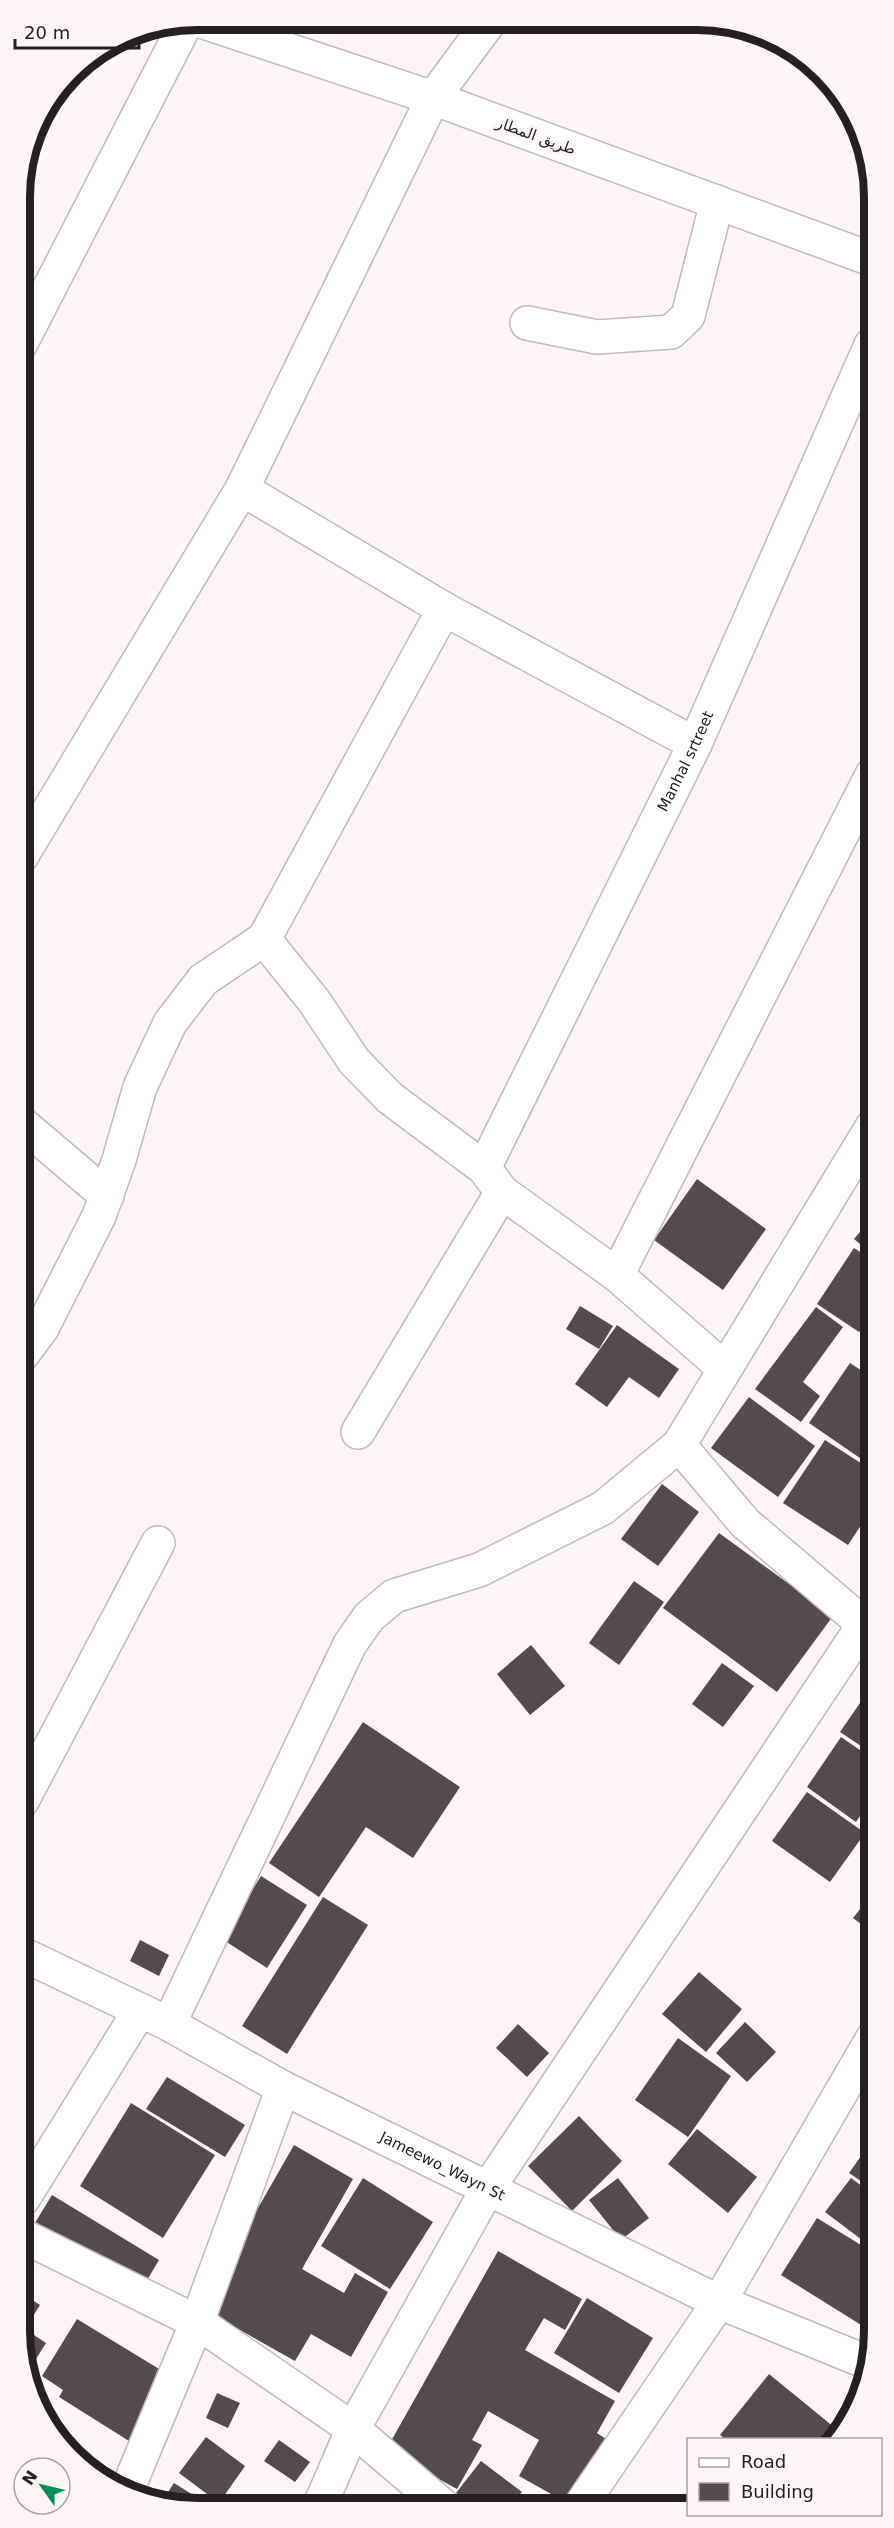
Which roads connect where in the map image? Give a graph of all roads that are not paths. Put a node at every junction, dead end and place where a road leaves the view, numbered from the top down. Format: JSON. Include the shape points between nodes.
{"nodes":[{"id":1,"x":228,"y":30,"type":"edge"},
{"id":2,"x":483,"y":30,"type":"edge"},
{"id":3,"x":182,"y":31,"type":"edge"},
{"id":4,"x":433,"y":98,"type":"junction"},
{"id":5,"x":717,"y":202,"type":"junction"},
{"id":6,"x":864,"y":256,"type":"edge"},
{"id":7,"x":527,"y":323,"type":"dead end"},
{"id":8,"x":30,"y":326,"type":"edge"},
{"id":9,"x":864,"y":361,"type":"edge"},
{"id":10,"x":242,"y":489,"type":"junction"},
{"id":11,"x":444,"y":609,"type":"junction"},
{"id":12,"x":695,"y":744,"type":"junction"},
{"id":13,"x":864,"y":791,"type":"edge"},
{"id":14,"x":30,"y":842,"type":"edge"},
{"id":15,"x":264,"y":939,"type":"junction"},
{"id":16,"x":30,"y":1131,"type":"edge"},
{"id":17,"x":864,"y":1139,"type":"edge"},
{"id":18,"x":493,"y":1180,"type":"junction"},
{"id":19,"x":106,"y":1196,"type":"junction"},
{"id":20,"x":617,"y":1275,"type":"junction"},
{"id":21,"x":30,"y":1344,"type":"edge"},
{"id":22,"x":725,"y":1369,"type":"junction"},
{"id":23,"x":358,"y":1432,"type":"dead end"},
{"id":24,"x":679,"y":1445,"type":"junction"},
{"id":25,"x":158,"y":1543,"type":"dead end"},
{"id":26,"x":864,"y":1618,"type":"edge"},
{"id":27,"x":864,"y":1632,"type":"edge"},
{"id":28,"x":30,"y":1786,"type":"edge"},
{"id":29,"x":30,"y":1958,"type":"edge"},
{"id":30,"x":140,"y":2010,"type":"junction"},
{"id":31,"x":169,"y":2024,"type":"junction"},
{"id":32,"x":864,"y":2053,"type":"edge"},
{"id":33,"x":283,"y":2088,"type":"junction"},
{"id":34,"x":30,"y":2188,"type":"edge"},
{"id":35,"x":487,"y":2190,"type":"junction"},
{"id":36,"x":30,"y":2239,"type":"edge"},
{"id":37,"x":720,"y":2302,"type":"junction"},
{"id":38,"x":198,"y":2322,"type":"junction"},
{"id":39,"x":862,"y":2360,"type":"edge"},
{"id":40,"x":353,"y":2429,"type":"junction"},
{"id":41,"x":130,"y":2484,"type":"edge"},
{"id":42,"x":324,"y":2498,"type":"edge"},
{"id":43,"x":434,"y":2498,"type":"edge"},
{"id":44,"x":586,"y":2498,"type":"edge"}],
"edges":[{"from":1,"to":4,"type":"street","name":"طريق المطار"},
{"from":2,"to":4,"type":"street"},
{"from":3,"to":8,"type":"street"},
{"from":4,"to":5,"type":"street","name":"طريق المطار"},
{"from":4,"to":10,"type":"street"},
{"from":5,"to":6,"type":"street","name":"طريق المطار"},
{"from":5,"to":7,"type":"street","via":[[688,316],[670,332],[597,337]]},
{"from":9,"to":12,"type":"street","name":"Manhal srtreet"},
{"from":10,"to":11,"type":"street"},
{"from":10,"to":14,"type":"street"},
{"from":11,"to":12,"type":"street"},
{"from":11,"to":15,"type":"street"},
{"from":12,"to":18,"type":"street","name":"Manhal srtreet"},
{"from":13,"to":20,"type":"street"},
{"from":15,"to":18,"type":"street","via":[[314,1001],[354,1061],[390,1098]]},
{"from":15,"to":19,"type":"street","via":[[203,980],[170,1023],[140,1087]]},
{"from":16,"to":19,"type":"street"},
{"from":17,"to":22,"type":"street"},
{"from":18,"to":20,"type":"street"},
{"from":18,"to":23,"type":"street","name":"Manhal srtreet"},
{"from":19,"to":21,"type":"street","via":[[42,1328]]},
{"from":20,"to":22,"type":"street"},
{"from":22,"to":24,"type":"street"},
{"from":24,"to":26,"type":"street","via":[[745,1523]]},
{"from":24,"to":31,"type":"street","via":[[603,1508],[479,1569],[394,1596],[369,1617],[350,1644]]},
{"from":25,"to":28,"type":"street"},
{"from":27,"to":35,"type":"street"},
{"from":29,"to":30,"type":"street","name":"Jameewo_Wayn St"},
{"from":30,"to":31,"type":"street","name":"Jameewo_Wayn St"},
{"from":30,"to":34,"type":"street"},
{"from":31,"to":33,"type":"street","name":"Jameewo_Wayn St"},
{"from":32,"to":37,"type":"street"},
{"from":33,"to":35,"type":"street","name":"Jameewo_Wayn St"},
{"from":33,"to":38,"type":"street"},
{"from":35,"to":37,"type":"street","name":"Jameewo_Wayn St"},
{"from":35,"to":40,"type":"street"},
{"from":36,"to":38,"type":"street"},
{"from":37,"to":39,"type":"street","name":"Jameewo_Wayn St"},
{"from":37,"to":44,"type":"street"},
{"from":38,"to":40,"type":"street"},
{"from":38,"to":41,"type":"street"},
{"from":40,"to":42,"type":"street"},
{"from":40,"to":43,"type":"street"}]}
